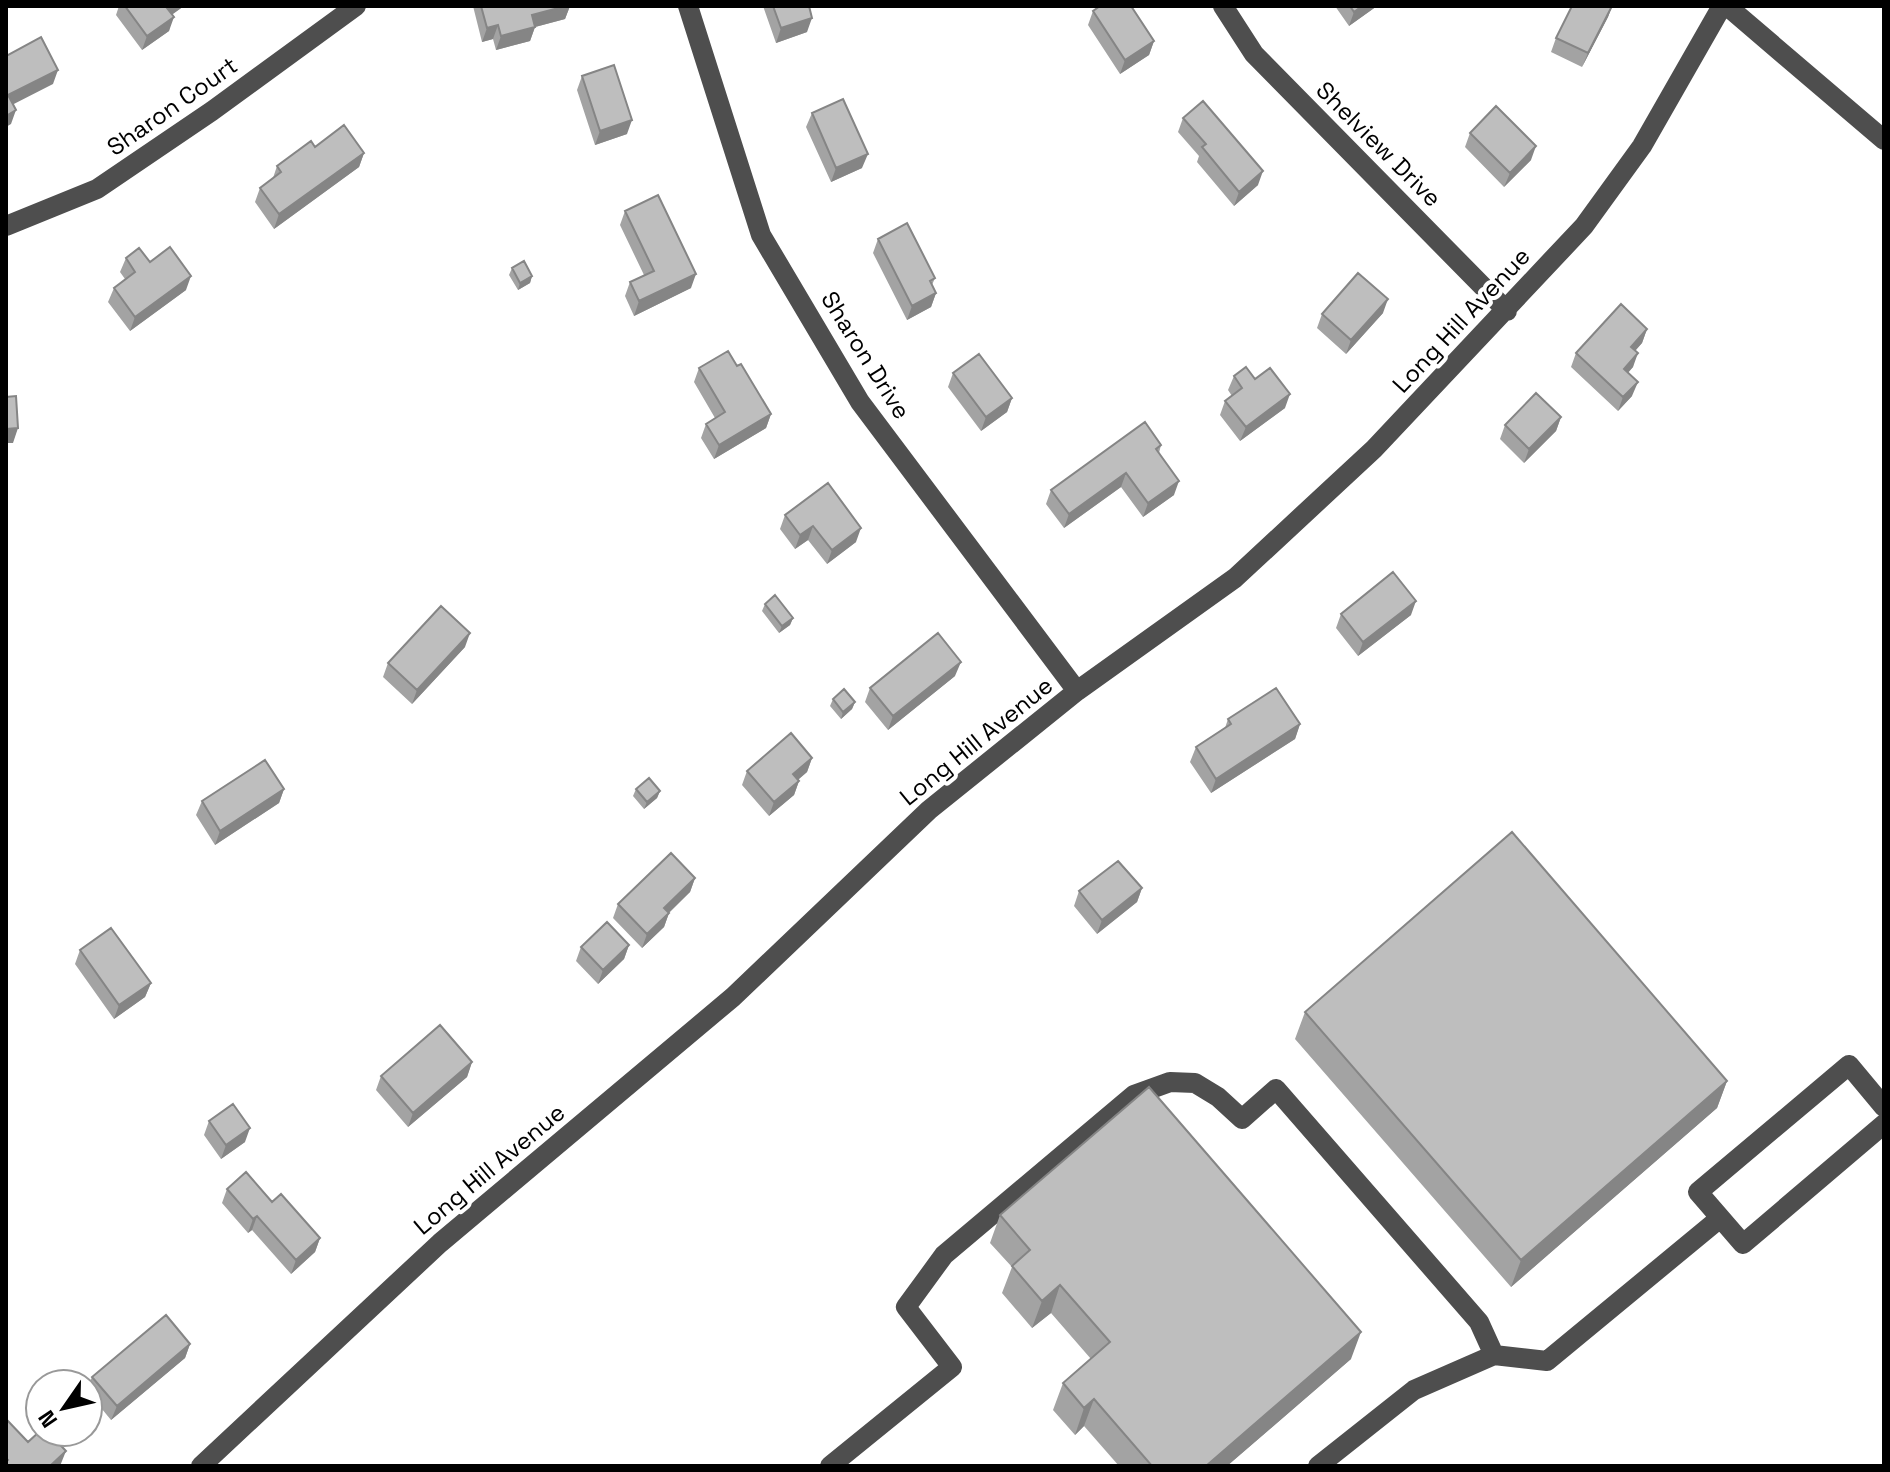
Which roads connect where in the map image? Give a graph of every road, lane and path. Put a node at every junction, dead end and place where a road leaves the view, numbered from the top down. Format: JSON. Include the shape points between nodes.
{"nodes":[{"id":1,"x":356,"y":6,"type":"edge"},
{"id":2,"x":688,"y":6,"type":"edge"},
{"id":3,"x":1223,"y":6,"type":"edge"},
{"id":4,"x":1725,"y":6,"type":"edge"},
{"id":5,"x":1884,"y":140,"type":"edge"},
{"id":6,"x":6,"y":226,"type":"edge"},
{"id":7,"x":1507,"y":311,"type":"junction"},
{"id":8,"x":1077,"y":691,"type":"junction"},
{"id":9,"x":1884,"y":1107,"type":"edge"},
{"id":10,"x":1884,"y":1124,"type":"edge"},
{"id":11,"x":1719,"y":1219,"type":"junction"},
{"id":12,"x":1494,"y":1355,"type":"junction"},
{"id":13,"x":201,"y":1466,"type":"edge"},
{"id":14,"x":830,"y":1466,"type":"edge"},
{"id":15,"x":1318,"y":1466,"type":"edge"}],
"edges":[{"from":1,"to":6,"type":"street","name":"Sharon Court","via":[[97,189]]},
{"from":2,"to":8,"type":"street","name":"Sharon Drive","via":[[761,235],[860,402]]},
{"from":3,"to":7,"type":"street","name":"Shelview Drive","via":[[1254,54]]},
{"from":4,"to":5,"type":"street"},
{"from":4,"to":7,"type":"street","name":"Long Hill Avenue","via":[[1642,146],[1584,226]]},
{"from":7,"to":8,"type":"street","name":"Long Hill Avenue","via":[[1374,449],[1235,578]]},
{"from":8,"to":13,"type":"street","name":"Long Hill Avenue","via":[[929,810],[733,997],[440,1243]]},
{"from":9,"to":11,"type":"street","via":[[1849,1065],[1698,1192]]},
{"from":10,"to":11,"type":"street","via":[[1743,1244]]},
{"from":11,"to":12,"type":"street","via":[[1547,1361]]},
{"from":12,"to":14,"type":"street","via":[[1479,1322],[1276,1089],[1242,1119],[1206,1088],[1170,1082],[1151,1086],[1113,1109],[944,1255],[906,1307],[952,1367]]},
{"from":12,"to":15,"type":"street","via":[[1414,1390]]}]}
